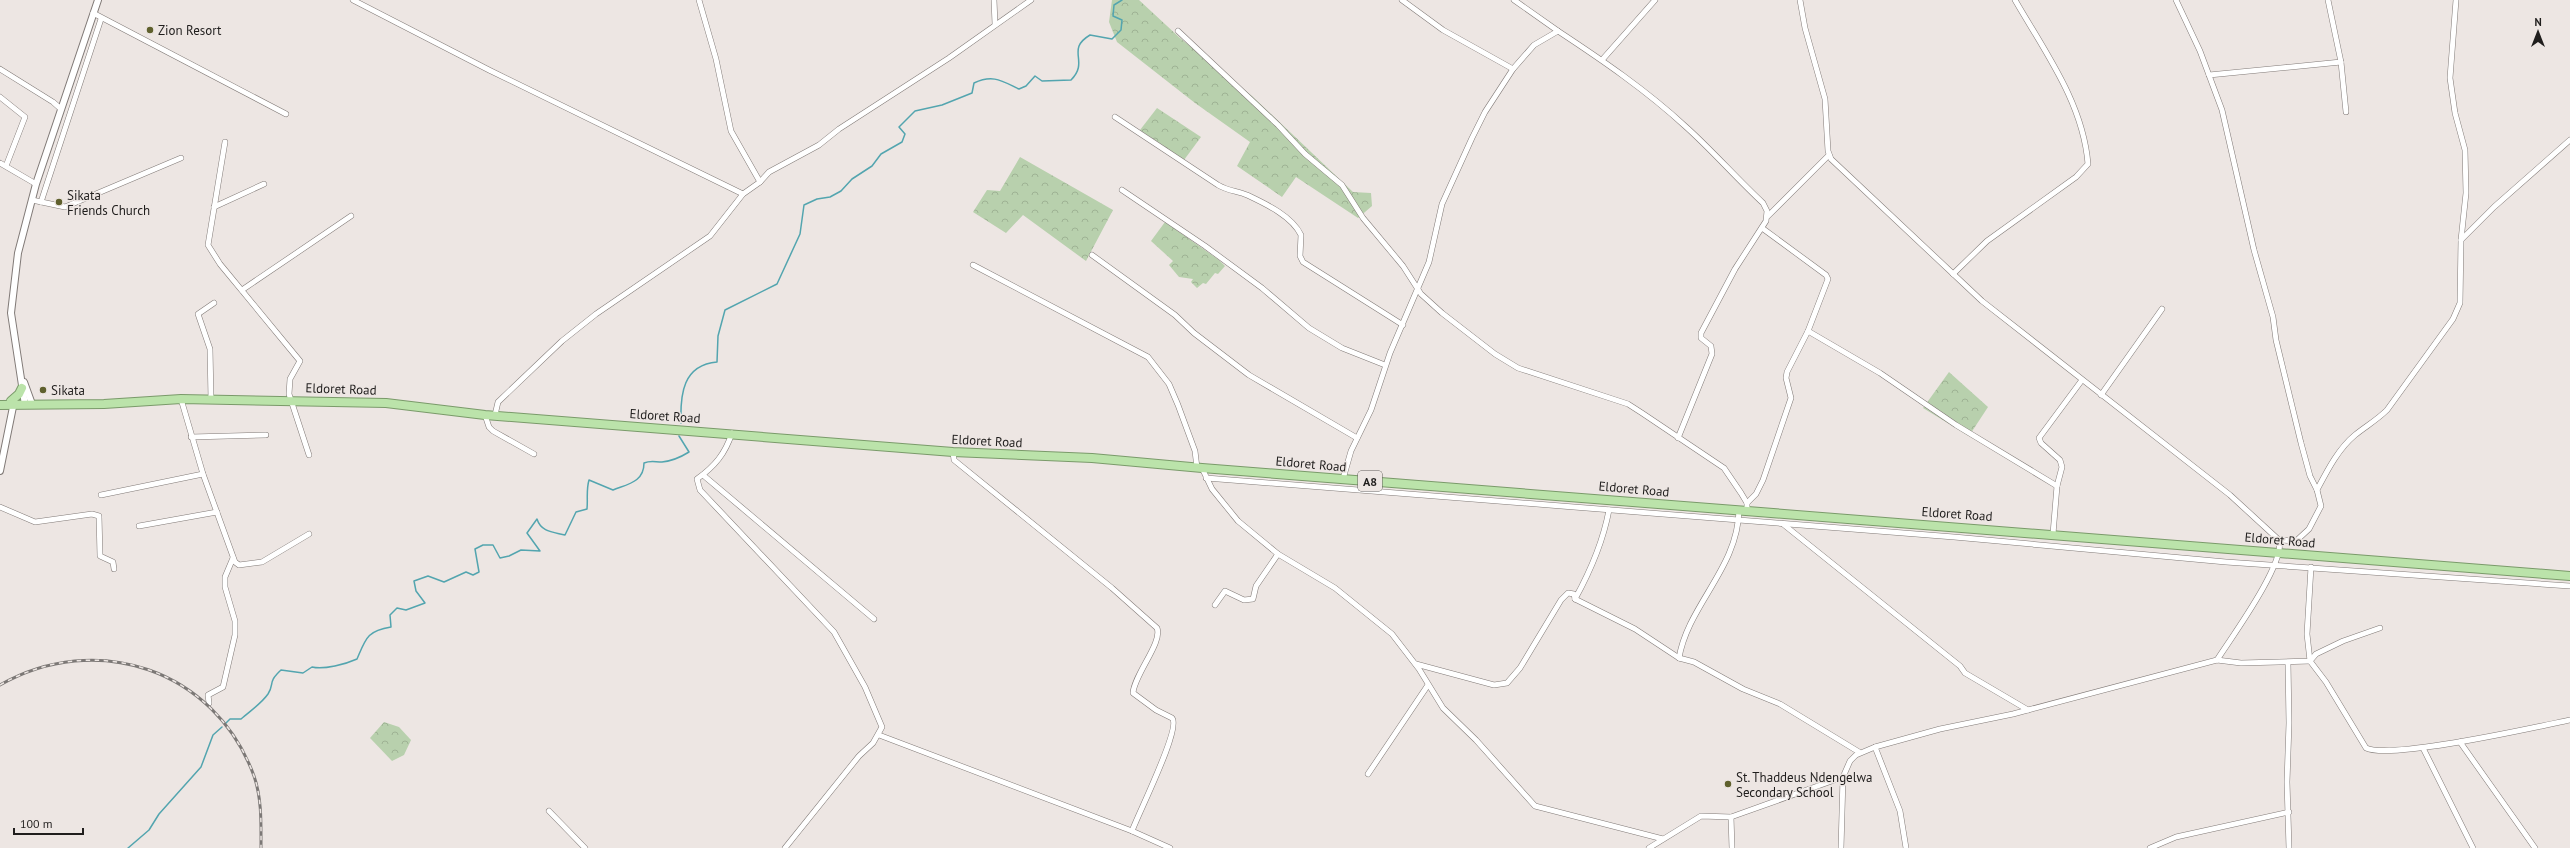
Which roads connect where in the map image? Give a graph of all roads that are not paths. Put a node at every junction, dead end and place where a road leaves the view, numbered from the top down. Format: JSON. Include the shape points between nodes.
{"nodes":[{"id":1,"x":98,"y":0,"type":"edge"},
{"id":2,"x":353,"y":0,"type":"edge"},
{"id":3,"x":699,"y":0,"type":"edge"},
{"id":4,"x":994,"y":0,"type":"edge"},
{"id":5,"x":1031,"y":0,"type":"edge"},
{"id":6,"x":1402,"y":0,"type":"edge"},
{"id":7,"x":1514,"y":0,"type":"edge"},
{"id":8,"x":1655,"y":0,"type":"edge"},
{"id":9,"x":1800,"y":0,"type":"edge"},
{"id":10,"x":2015,"y":0,"type":"edge"},
{"id":11,"x":2176,"y":0,"type":"edge"},
{"id":12,"x":2328,"y":0,"type":"edge"},
{"id":13,"x":2456,"y":0,"type":"edge"},
{"id":14,"x":93,"y":13,"type":"junction"},
{"id":15,"x":102,"y":19,"type":"junction"},
{"id":16,"x":995,"y":24,"type":"junction"},
{"id":17,"x":1178,"y":31,"type":"dead end"},
{"id":18,"x":1558,"y":31,"type":"junction"},
{"id":19,"x":1602,"y":60,"type":"junction"},
{"id":20,"x":2341,"y":62,"type":"junction"},
{"id":21,"x":0,"y":69,"type":"edge"},
{"id":22,"x":1513,"y":69,"type":"junction"},
{"id":23,"x":2209,"y":75,"type":"junction"},
{"id":24,"x":0,"y":97,"type":"edge"},
{"id":25,"x":61,"y":109,"type":"junction"},
{"id":26,"x":2346,"y":112,"type":"dead end"},
{"id":27,"x":286,"y":114,"type":"dead end"},
{"id":28,"x":1115,"y":117,"type":"dead end"},
{"id":29,"x":2570,"y":140,"type":"edge"},
{"id":30,"x":226,"y":142,"type":"dead end"},
{"id":31,"x":1829,"y":155,"type":"junction"},
{"id":32,"x":181,"y":158,"type":"dead end"},
{"id":33,"x":0,"y":163,"type":"edge"},
{"id":34,"x":6,"y":166,"type":"junction"},
{"id":35,"x":760,"y":182,"type":"junction"},
{"id":36,"x":36,"y":184,"type":"junction"},
{"id":37,"x":264,"y":184,"type":"dead end"},
{"id":38,"x":1122,"y":190,"type":"dead end"},
{"id":39,"x":743,"y":194,"type":"junction"},
{"id":40,"x":32,"y":200,"type":"junction"},
{"id":41,"x":41,"y":202,"type":"junction"},
{"id":42,"x":214,"y":208,"type":"junction"},
{"id":43,"x":351,"y":216,"type":"dead end"},
{"id":44,"x":1768,"y":216,"type":"junction"},
{"id":45,"x":1762,"y":228,"type":"junction"},
{"id":46,"x":2461,"y":240,"type":"junction"},
{"id":47,"x":1092,"y":255,"type":"dead end"},
{"id":48,"x":973,"y":266,"type":"dead end"},
{"id":49,"x":1953,"y":274,"type":"junction"},
{"id":50,"x":1418,"y":289,"type":"junction"},
{"id":51,"x":242,"y":290,"type":"junction"},
{"id":52,"x":214,"y":304,"type":"dead end"},
{"id":53,"x":2162,"y":309,"type":"dead end"},
{"id":54,"x":1403,"y":325,"type":"junction"},
{"id":55,"x":1808,"y":331,"type":"junction"},
{"id":56,"x":1386,"y":366,"type":"junction"},
{"id":57,"x":20,"y":373,"type":"junction"},
{"id":58,"x":2082,"y":380,"type":"junction"},
{"id":59,"x":22,"y":388,"type":"junction"},
{"id":60,"x":2101,"y":395,"type":"junction"},
{"id":61,"x":180,"y":399,"type":"junction"},
{"id":62,"x":211,"y":399,"type":"junction"},
{"id":63,"x":290,"y":399,"type":"junction"},
{"id":64,"x":0,"y":401,"type":"edge"},
{"id":65,"x":13,"y":402,"type":"junction"},
{"id":66,"x":28,"y":402,"type":"junction"},
{"id":67,"x":0,"y":405,"type":"edge"},
{"id":68,"x":485,"y":415,"type":"junction"},
{"id":69,"x":495,"y":415,"type":"junction"},
{"id":70,"x":732,"y":433,"type":"junction"},
{"id":71,"x":266,"y":435,"type":"dead end"},
{"id":72,"x":191,"y":437,"type":"junction"},
{"id":73,"x":1357,"y":438,"type":"junction"},
{"id":74,"x":1678,"y":438,"type":"junction"},
{"id":75,"x":953,"y":452,"type":"junction"},
{"id":76,"x":534,"y":454,"type":"dead end"},
{"id":77,"x":309,"y":455,"type":"dead end"},
{"id":78,"x":1200,"y":468,"type":"junction"},
{"id":79,"x":0,"y":471,"type":"edge"},
{"id":80,"x":203,"y":474,"type":"junction"},
{"id":81,"x":703,"y":475,"type":"junction"},
{"id":82,"x":1206,"y":478,"type":"junction"},
{"id":83,"x":1344,"y":479,"type":"junction"},
{"id":84,"x":2057,"y":486,"type":"junction"},
{"id":85,"x":2317,"y":490,"type":"junction"},
{"id":86,"x":101,"y":495,"type":"dead end"},
{"id":87,"x":0,"y":507,"type":"edge"},
{"id":88,"x":1744,"y":508,"type":"junction"},
{"id":89,"x":1609,"y":510,"type":"junction"},
{"id":90,"x":217,"y":512,"type":"junction"},
{"id":91,"x":1739,"y":520,"type":"junction"},
{"id":92,"x":1783,"y":524,"type":"junction"},
{"id":93,"x":139,"y":526,"type":"dead end"},
{"id":94,"x":309,"y":534,"type":"dead end"},
{"id":95,"x":2053,"y":534,"type":"junction"},
{"id":96,"x":2278,"y":540,"type":"junction"},
{"id":97,"x":2279,"y":553,"type":"junction"},
{"id":98,"x":1278,"y":554,"type":"junction"},
{"id":99,"x":233,"y":558,"type":"junction"},
{"id":100,"x":2275,"y":565,"type":"junction"},
{"id":101,"x":2311,"y":567,"type":"junction"},
{"id":102,"x":114,"y":568,"type":"dead end"},
{"id":103,"x":2570,"y":576,"type":"edge"},
{"id":104,"x":2570,"y":586,"type":"edge"},
{"id":105,"x":1575,"y":599,"type":"junction"},
{"id":106,"x":1215,"y":605,"type":"dead end"},
{"id":107,"x":874,"y":619,"type":"dead end"},
{"id":108,"x":2380,"y":628,"type":"dead end"},
{"id":109,"x":1679,"y":658,"type":"junction"},
{"id":110,"x":2217,"y":660,"type":"junction"},
{"id":111,"x":2310,"y":661,"type":"junction"},
{"id":112,"x":1415,"y":663,"type":"junction"},
{"id":113,"x":2288,"y":663,"type":"junction"},
{"id":114,"x":1428,"y":685,"type":"junction"},
{"id":115,"x":209,"y":703,"type":"dead end"},
{"id":116,"x":2028,"y":710,"type":"junction"},
{"id":117,"x":2570,"y":720,"type":"edge"},
{"id":118,"x":879,"y":735,"type":"junction"},
{"id":119,"x":2460,"y":742,"type":"junction"},
{"id":120,"x":1875,"y":747,"type":"junction"},
{"id":121,"x":2423,"y":748,"type":"junction"},
{"id":122,"x":1859,"y":752,"type":"junction"},
{"id":123,"x":1368,"y":774,"type":"dead end"},
{"id":124,"x":1843,"y":777,"type":"junction"},
{"id":125,"x":549,"y":811,"type":"dead end"},
{"id":126,"x":2289,"y":812,"type":"junction"},
{"id":127,"x":1731,"y":817,"type":"junction"},
{"id":128,"x":1132,"y":831,"type":"junction"},
{"id":129,"x":1663,"y":839,"type":"junction"},
{"id":130,"x":585,"y":848,"type":"edge"},
{"id":131,"x":785,"y":848,"type":"edge"},
{"id":132,"x":1170,"y":848,"type":"edge"},
{"id":133,"x":1649,"y":848,"type":"edge"},
{"id":134,"x":1732,"y":848,"type":"edge"},
{"id":135,"x":1841,"y":848,"type":"edge"},
{"id":136,"x":1906,"y":848,"type":"edge"},
{"id":137,"x":2150,"y":848,"type":"edge"},
{"id":138,"x":2289,"y":848,"type":"edge"},
{"id":139,"x":2473,"y":848,"type":"edge"},
{"id":140,"x":2535,"y":848,"type":"edge"}],
"edges":[{"from":1,"to":14,"type":"street"},
{"from":2,"to":39,"type":"street","via":[[489,70]]},
{"from":3,"to":35,"type":"street","via":[[716,59],[731,131]]},
{"from":4,"to":16,"type":"street"},
{"from":5,"to":16,"type":"street"},
{"from":6,"to":22,"type":"street","via":[[1443,30]]},
{"from":7,"to":18,"type":"street"},
{"from":8,"to":19,"type":"street"},
{"from":9,"to":31,"type":"street","via":[[1805,28],[1825,99]]},
{"from":10,"to":49,"type":"street","via":[[2073,104],[2086,147],[2088,164],[2076,177],[1987,241]]},
{"from":11,"to":23,"type":"street"},
{"from":12,"to":20,"type":"street"},
{"from":13,"to":46,"type":"street","via":[[2450,78],[2455,113],[2465,150],[2466,193]]},
{"from":14,"to":15,"type":"street"},
{"from":14,"to":25,"type":"street"},
{"from":15,"to":27,"type":"street"},
{"from":15,"to":41,"type":"street"},
{"from":16,"to":35,"type":"street","via":[[819,145],[769,172]]},
{"from":17,"to":50,"type":"street","via":[[1278,125],[1305,154],[1342,185],[1363,218],[1403,266]]},
{"from":18,"to":19,"type":"street"},
{"from":18,"to":22,"type":"street","via":[[1534,45]]},
{"from":19,"to":44,"type":"street","via":[[1640,88],[1689,130],[1763,203]]},
{"from":20,"to":23,"type":"street"},
{"from":20,"to":26,"type":"street"},
{"from":21,"to":25,"type":"street"},
{"from":22,"to":50,"type":"street","via":[[1485,112],[1450,183],[1442,204],[1429,262]]},
{"from":23,"to":85,"type":"street","via":[[2230,136],[2237,178],[2273,317],[2289,395],[2310,476]]},
{"from":24,"to":34,"type":"street","via":[[25,117]]},
{"from":25,"to":36,"type":"street"},
{"from":28,"to":54,"type":"street","via":[[1228,191],[1245,194],[1287,218],[1301,235],[1300,256],[1303,262]]},
{"from":29,"to":46,"type":"street","via":[[2494,207]]},
{"from":30,"to":42,"type":"street"},
{"from":31,"to":44,"type":"street"},
{"from":31,"to":49,"type":"street"},
{"from":32,"to":41,"type":"street","via":[[65,207]]},
{"from":33,"to":34,"type":"street"},
{"from":34,"to":36,"type":"street"},
{"from":35,"to":39,"type":"street"},
{"from":36,"to":40,"type":"street"},
{"from":37,"to":42,"type":"street"},
{"from":38,"to":56,"type":"street","via":[[1262,288],[1309,328],[1342,348]]},
{"from":39,"to":69,"type":"street","via":[[710,236],[596,314],[562,341],[498,402]]},
{"from":40,"to":41,"type":"street"},
{"from":40,"to":57,"type":"street","via":[[18,253],[11,313]]},
{"from":42,"to":51,"type":"street","via":[[208,239],[210,249]]},
{"from":43,"to":51,"type":"street"},
{"from":44,"to":45,"type":"street"},
{"from":45,"to":55,"type":"street","via":[[1828,279]]},
{"from":45,"to":74,"type":"street","via":[[1738,264],[1701,333],[1701,338],[1711,346],[1712,354]]},
{"from":46,"to":85,"type":"street","via":[[2460,303],[2453,319],[2387,410],[2374,423],[2356,433],[2345,446],[2325,473]]},
{"from":47,"to":73,"type":"street","via":[[1175,315],[1194,333],[1249,375]]},
{"from":48,"to":78,"type":"street","via":[[1148,357],[1169,384]]},
{"from":49,"to":58,"type":"street","via":[[2008,322]]},
{"from":50,"to":54,"type":"street"},
{"from":50,"to":74,"type":"street","via":[[1442,313],[1506,362],[1543,377],[1628,404]]},
{"from":51,"to":63,"type":"street","via":[[300,361],[290,379]]},
{"from":52,"to":62,"type":"street","via":[[198,314],[210,349]]},
{"from":53,"to":60,"type":"street"},
{"from":54,"to":56,"type":"street"},
{"from":55,"to":84,"type":"street","via":[[1880,373],[1962,429]]},
{"from":55,"to":88,"type":"street","via":[[1787,372],[1791,398],[1770,461],[1756,494]]},
{"from":56,"to":73,"type":"street","via":[[1373,404]]},
{"from":57,"to":59,"type":"street"},
{"from":57,"to":66,"type":"street"},
{"from":58,"to":60,"type":"street"},
{"from":58,"to":84,"type":"street","via":[[2039,438],[2062,463]]},
{"from":59,"to":65,"type":"highway"},
{"from":59,"to":66,"type":"street"},
{"from":60,"to":96,"type":"street","via":[[2230,495]]},
{"from":61,"to":62,"type":"highway","name":"Eldoret Road","number":"A8"},
{"from":61,"to":66,"type":"highway","name":"Eldoret Road","number":"A8","via":[[104,404]]},
{"from":61,"to":72,"type":"street"},
{"from":62,"to":63,"type":"highway","name":"Eldoret Road","number":"A8"},
{"from":63,"to":68,"type":"highway","name":"Eldoret Road","number":"A8","via":[[386,403]]},
{"from":63,"to":77,"type":"street"},
{"from":64,"to":65,"type":"highway","name":"Eldoret Road","number":"A8"},
{"from":65,"to":66,"type":"highway","name":"Eldoret Road","number":"A8"},
{"from":65,"to":67,"type":"highway","name":"Eldoret Road","number":"A8"},
{"from":65,"to":79,"type":"street"},
{"from":68,"to":69,"type":"highway","name":"Eldoret Road","number":"A8"},
{"from":68,"to":76,"type":"street","via":[[493,431]]},
{"from":69,"to":70,"type":"highway","name":"Eldoret Road","number":"A8"},
{"from":70,"to":75,"type":"highway","name":"Eldoret Road","number":"A8"},
{"from":70,"to":81,"type":"street","via":[[723,455],[713,468]]},
{"from":71,"to":72,"type":"street"},
{"from":72,"to":80,"type":"street"},
{"from":73,"to":83,"type":"street"},
{"from":74,"to":88,"type":"street","via":[[1724,468]]},
{"from":75,"to":78,"type":"highway","name":"Eldoret Road","number":"A8","via":[[1092,458]]},
{"from":75,"to":128,"type":"street","via":[[954,460],[1106,583],[1157,628],[1158,638],[1133,692],[1156,710],[1172,718],[1175,725],[1165,756]]},
{"from":78,"to":82,"type":"street"},
{"from":78,"to":83,"type":"highway","name":"Eldoret Road","number":"A8"},
{"from":80,"to":86,"type":"street"},
{"from":80,"to":90,"type":"street"},
{"from":81,"to":107,"type":"street"},
{"from":81,"to":118,"type":"street","via":[[697,481],[700,490],[840,642],[865,687],[882,727]]},
{"from":82,"to":89,"type":"street"},
{"from":82,"to":98,"type":"street","via":[[1230,514]]},
{"from":83,"to":88,"type":"highway","name":"Eldoret Road","number":"A8"},
{"from":84,"to":95,"type":"street"},
{"from":85,"to":96,"type":"street","via":[[2321,506],[2309,528],[2296,541]]},
{"from":87,"to":102,"type":"street","via":[[35,522],[92,514],[99,516],[100,556],[113,562]]},
{"from":88,"to":91,"type":"street"},
{"from":88,"to":95,"type":"highway","name":"Eldoret Road","number":"A8"},
{"from":89,"to":91,"type":"street"},
{"from":89,"to":105,"type":"street","via":[[1600,545]]},
{"from":90,"to":93,"type":"street"},
{"from":90,"to":99,"type":"street"},
{"from":91,"to":92,"type":"street"},
{"from":91,"to":109,"type":"street","via":[[1730,552],[1719,575],[1684,635]]},
{"from":92,"to":100,"type":"street"},
{"from":92,"to":116,"type":"street","via":[[1960,666],[1964,673]]},
{"from":94,"to":99,"type":"street","via":[[262,562],[239,565]]},
{"from":95,"to":97,"type":"highway","name":"Eldoret Road","number":"A8"},
{"from":96,"to":97,"type":"street"},
{"from":97,"to":100,"type":"street"},
{"from":97,"to":103,"type":"highway","name":"Eldoret Road","number":"A8"},
{"from":98,"to":106,"type":"street","via":[[1256,586],[1253,598],[1244,600],[1225,591]]},
{"from":98,"to":112,"type":"street","via":[[1316,575],[1379,623],[1396,638]]},
{"from":99,"to":115,"type":"street","via":[[225,577],[225,587],[235,621],[235,635],[223,687],[208,695]]},
{"from":100,"to":101,"type":"street"},
{"from":100,"to":110,"type":"street"},
{"from":101,"to":104,"type":"street"},
{"from":101,"to":111,"type":"street","via":[[2307,634]]},
{"from":105,"to":109,"type":"street","via":[[1635,629]]},
{"from":105,"to":112,"type":"street","via":[[1574,594],[1570,593],[1563,596],[1520,668],[1507,683],[1494,685]]},
{"from":108,"to":111,"type":"street","via":[[2343,641],[2316,654]]},
{"from":109,"to":122,"type":"street","via":[[1694,662],[1743,689],[1780,704]]},
{"from":110,"to":113,"type":"street"},
{"from":110,"to":116,"type":"street"},
{"from":111,"to":113,"type":"street"},
{"from":111,"to":121,"type":"street","via":[[2326,682],[2366,748],[2375,751]]},
{"from":112,"to":114,"type":"street"},
{"from":113,"to":126,"type":"street"},
{"from":114,"to":123,"type":"street"},
{"from":114,"to":129,"type":"street","via":[[1444,708],[1535,806]]},
{"from":116,"to":120,"type":"street"},
{"from":117,"to":119,"type":"street"},
{"from":118,"to":128,"type":"street"},
{"from":118,"to":131,"type":"street"},
{"from":119,"to":121,"type":"street"},
{"from":119,"to":140,"type":"street"},
{"from":120,"to":122,"type":"street"},
{"from":120,"to":136,"type":"street","via":[[1900,811]]},
{"from":121,"to":139,"type":"street"},
{"from":122,"to":124,"type":"street","via":[[1850,761]]},
{"from":124,"to":127,"type":"street"},
{"from":124,"to":135,"type":"street"},
{"from":125,"to":130,"type":"street"},
{"from":126,"to":137,"type":"street","via":[[2176,837]]},
{"from":126,"to":138,"type":"street"},
{"from":127,"to":129,"type":"street","via":[[1701,816]]},
{"from":127,"to":134,"type":"street"},
{"from":128,"to":132,"type":"street"},
{"from":129,"to":133,"type":"street"}]}
